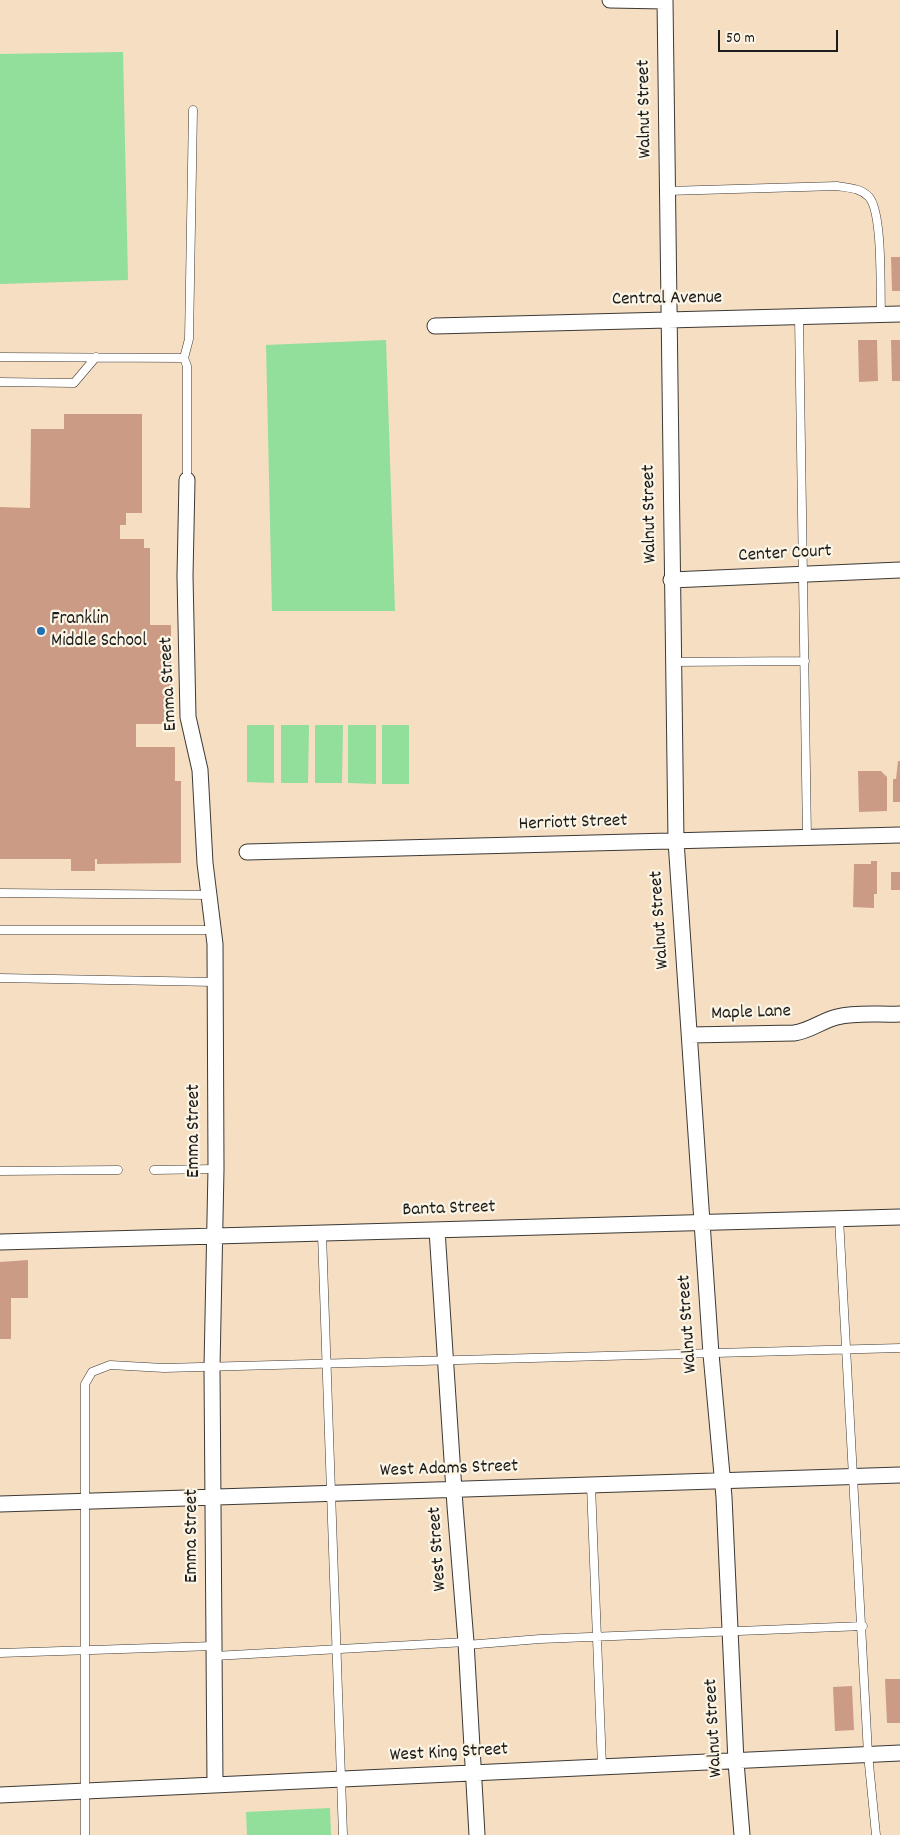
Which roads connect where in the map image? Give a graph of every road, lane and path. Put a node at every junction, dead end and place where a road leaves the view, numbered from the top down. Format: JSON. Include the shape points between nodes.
{"nodes":[{"id":1,"x":610,"y":0,"type":"edge"},
{"id":2,"x":665,"y":0,"type":"edge"},
{"id":3,"x":194,"y":110,"type":"dead end"},
{"id":4,"x":667,"y":191,"type":"junction"},
{"id":5,"x":881,"y":314,"type":"junction"},
{"id":6,"x":900,"y":314,"type":"edge"},
{"id":7,"x":799,"y":317,"type":"junction"},
{"id":8,"x":669,"y":320,"type":"junction"},
{"id":9,"x":435,"y":326,"type":"dead end"},
{"id":10,"x":0,"y":357,"type":"edge"},
{"id":11,"x":96,"y":357,"type":"junction"},
{"id":12,"x":184,"y":358,"type":"junction"},
{"id":13,"x":0,"y":382,"type":"edge"},
{"id":14,"x":187,"y":480,"type":"joint"},
{"id":15,"x":900,"y":570,"type":"edge"},
{"id":16,"x":803,"y":576,"type":"junction"},
{"id":17,"x":672,"y":580,"type":"junction"},
{"id":18,"x":672,"y":662,"type":"junction"},
{"id":19,"x":806,"y":662,"type":"junction"},
{"id":20,"x":900,"y":835,"type":"edge"},
{"id":21,"x":807,"y":838,"type":"junction"},
{"id":22,"x":676,"y":841,"type":"junction"},
{"id":23,"x":247,"y":852,"type":"dead end"},
{"id":24,"x":0,"y":893,"type":"edge"},
{"id":25,"x":209,"y":895,"type":"junction"},
{"id":26,"x":0,"y":930,"type":"edge"},
{"id":27,"x":213,"y":930,"type":"junction"},
{"id":28,"x":0,"y":978,"type":"edge"},
{"id":29,"x":215,"y":982,"type":"junction"},
{"id":30,"x":900,"y":1014,"type":"edge"},
{"id":31,"x":690,"y":1035,"type":"junction"},
{"id":32,"x":216,"y":1169,"type":"junction"},
{"id":33,"x":118,"y":1170,"type":"dead end"},
{"id":34,"x":154,"y":1170,"type":"dead end"},
{"id":35,"x":0,"y":1171,"type":"edge"},
{"id":36,"x":900,"y":1217,"type":"edge"},
{"id":37,"x":839,"y":1218,"type":"junction"},
{"id":38,"x":702,"y":1223,"type":"junction"},
{"id":39,"x":438,"y":1230,"type":"junction"},
{"id":40,"x":322,"y":1234,"type":"junction"},
{"id":41,"x":213,"y":1237,"type":"junction"},
{"id":42,"x":0,"y":1242,"type":"edge"},
{"id":43,"x":900,"y":1348,"type":"edge"},
{"id":44,"x":847,"y":1350,"type":"junction"},
{"id":45,"x":711,"y":1354,"type":"junction"},
{"id":46,"x":447,"y":1362,"type":"junction"},
{"id":47,"x":328,"y":1364,"type":"junction"},
{"id":48,"x":212,"y":1367,"type":"junction"},
{"id":49,"x":854,"y":1475,"type":"junction"},
{"id":50,"x":900,"y":1475,"type":"edge"},
{"id":51,"x":723,"y":1480,"type":"junction"},
{"id":52,"x":591,"y":1485,"type":"junction"},
{"id":53,"x":454,"y":1490,"type":"junction"},
{"id":54,"x":330,"y":1494,"type":"junction"},
{"id":55,"x":213,"y":1497,"type":"junction"},
{"id":56,"x":84,"y":1501,"type":"junction"},
{"id":57,"x":0,"y":1504,"type":"edge"},
{"id":58,"x":862,"y":1626,"type":"junction"},
{"id":59,"x":730,"y":1632,"type":"junction"},
{"id":60,"x":597,"y":1637,"type":"junction"},
{"id":61,"x":466,"y":1644,"type":"junction"},
{"id":62,"x":86,"y":1649,"type":"junction"},
{"id":63,"x":338,"y":1649,"type":"junction"},
{"id":64,"x":214,"y":1651,"type":"junction"},
{"id":65,"x":0,"y":1652,"type":"edge"},
{"id":66,"x":900,"y":1753,"type":"edge"},
{"id":67,"x":868,"y":1754,"type":"junction"},
{"id":68,"x":736,"y":1762,"type":"junction"},
{"id":69,"x":602,"y":1766,"type":"junction"},
{"id":70,"x":472,"y":1772,"type":"junction"},
{"id":71,"x":341,"y":1780,"type":"junction"},
{"id":72,"x":215,"y":1784,"type":"junction"},
{"id":73,"x":85,"y":1790,"type":"junction"},
{"id":74,"x":0,"y":1795,"type":"edge"},
{"id":75,"x":85,"y":1835,"type":"edge"},
{"id":76,"x":343,"y":1835,"type":"edge"},
{"id":77,"x":476,"y":1835,"type":"edge"},
{"id":78,"x":742,"y":1835,"type":"edge"},
{"id":79,"x":876,"y":1835,"type":"edge"}],
"edges":[{"from":1,"to":2,"type":"street"},
{"from":2,"to":4,"type":"street","name":"Walnut Street"},
{"from":3,"to":12,"type":"lane","via":[[189,339]]},
{"from":4,"to":5,"type":"lane","via":[[837,186],[860,190],[870,198],[878,218]]},
{"from":4,"to":8,"type":"street","name":"Walnut Street"},
{"from":5,"to":6,"type":"street","name":"Central Avenue"},
{"from":5,"to":7,"type":"street","name":"Central Avenue"},
{"from":7,"to":8,"type":"street","name":"Central Avenue"},
{"from":7,"to":16,"type":"lane"},
{"from":8,"to":9,"type":"street","name":"Central Avenue"},
{"from":8,"to":17,"type":"street","name":"Walnut Street"},
{"from":10,"to":11,"type":"lane"},
{"from":11,"to":12,"type":"lane"},
{"from":11,"to":13,"type":"lane","via":[[74,383]]},
{"from":12,"to":14,"type":"lane","via":[[187,366]]},
{"from":14,"to":25,"type":"street","name":"Emma Street","via":[[188,717],[200,770]]},
{"from":15,"to":16,"type":"street","name":"Center Court"},
{"from":16,"to":17,"type":"street","name":"Center Court"},
{"from":16,"to":19,"type":"lane"},
{"from":17,"to":18,"type":"street","name":"Walnut Street"},
{"from":18,"to":19,"type":"lane"},
{"from":18,"to":22,"type":"street","name":"Walnut Street"},
{"from":19,"to":21,"type":"lane"},
{"from":20,"to":21,"type":"street","name":"Herriott Street"},
{"from":21,"to":22,"type":"street","name":"Herriott Street"},
{"from":22,"to":23,"type":"street","name":"Herriott Street"},
{"from":22,"to":31,"type":"street","name":"Walnut Street"},
{"from":24,"to":25,"type":"lane"},
{"from":25,"to":27,"type":"street","name":"Emma Street"},
{"from":26,"to":27,"type":"lane"},
{"from":27,"to":29,"type":"street","name":"Emma Street"},
{"from":28,"to":29,"type":"lane"},
{"from":29,"to":32,"type":"street","name":"Emma Street"},
{"from":30,"to":31,"type":"street","name":"Maple Lane","via":[[839,1016],[807,1031],[794,1033]]},
{"from":31,"to":38,"type":"street","name":"Walnut Street"},
{"from":32,"to":34,"type":"lane"},
{"from":32,"to":41,"type":"street","name":"Emma Street"},
{"from":33,"to":35,"type":"lane"},
{"from":36,"to":37,"type":"street","name":"Banta Street"},
{"from":37,"to":38,"type":"street","name":"Banta Street"},
{"from":37,"to":44,"type":"lane"},
{"from":38,"to":39,"type":"street","name":"Banta Street"},
{"from":38,"to":45,"type":"street","name":"Walnut Street"},
{"from":39,"to":40,"type":"street","name":"Banta Street"},
{"from":39,"to":46,"type":"street","name":"West Street"},
{"from":40,"to":41,"type":"street","name":"Banta Street"},
{"from":40,"to":47,"type":"lane"},
{"from":41,"to":42,"type":"street","name":"Banta Street"},
{"from":41,"to":48,"type":"street","name":"Emma Street"},
{"from":43,"to":44,"type":"lane"},
{"from":44,"to":45,"type":"lane"},
{"from":44,"to":49,"type":"lane"},
{"from":45,"to":46,"type":"lane"},
{"from":45,"to":51,"type":"street","name":"Walnut Street"},
{"from":46,"to":47,"type":"lane"},
{"from":46,"to":53,"type":"street","name":"West Street"},
{"from":47,"to":48,"type":"lane"},
{"from":47,"to":54,"type":"lane"},
{"from":48,"to":55,"type":"street","name":"Emma Street"},
{"from":48,"to":56,"type":"lane","via":[[110,1365],[92,1372],[85,1384]]},
{"from":49,"to":50,"type":"street","name":"West Adams Street"},
{"from":49,"to":51,"type":"street","name":"West Adams Street"},
{"from":49,"to":58,"type":"lane"},
{"from":51,"to":52,"type":"street","name":"West Adams Street"},
{"from":51,"to":59,"type":"street","name":"Walnut Street"},
{"from":52,"to":53,"type":"street","name":"West Adams Street"},
{"from":52,"to":60,"type":"lane"},
{"from":53,"to":54,"type":"street","name":"West Adams Street"},
{"from":53,"to":61,"type":"street","name":"West Street"},
{"from":54,"to":55,"type":"street","name":"West Adams Street"},
{"from":54,"to":63,"type":"lane"},
{"from":55,"to":56,"type":"street","name":"West Adams Street"},
{"from":55,"to":64,"type":"street","name":"Emma Street"},
{"from":56,"to":57,"type":"street","name":"West Adams Street"},
{"from":56,"to":62,"type":"lane"},
{"from":58,"to":59,"type":"lane"},
{"from":58,"to":67,"type":"lane"},
{"from":59,"to":60,"type":"lane"},
{"from":59,"to":68,"type":"street","name":"Walnut Street"},
{"from":60,"to":61,"type":"lane"},
{"from":60,"to":69,"type":"lane"},
{"from":61,"to":63,"type":"lane"},
{"from":61,"to":70,"type":"street","name":"West Street"},
{"from":62,"to":64,"type":"lane"},
{"from":62,"to":65,"type":"lane"},
{"from":62,"to":73,"type":"lane"},
{"from":63,"to":64,"type":"lane"},
{"from":63,"to":71,"type":"lane"},
{"from":64,"to":72,"type":"street","name":"Emma Street"},
{"from":66,"to":67,"type":"street","name":"West King Street"},
{"from":67,"to":68,"type":"street","name":"West King Street"},
{"from":67,"to":79,"type":"lane"},
{"from":68,"to":69,"type":"street","name":"West King Street"},
{"from":68,"to":78,"type":"street","name":"Walnut Street"},
{"from":69,"to":70,"type":"street","name":"West King Street"},
{"from":70,"to":71,"type":"street","name":"West King Street"},
{"from":70,"to":77,"type":"street","name":"West Street"},
{"from":71,"to":72,"type":"street","name":"West King Street"},
{"from":71,"to":76,"type":"lane"},
{"from":72,"to":73,"type":"street","name":"West King Street"},
{"from":73,"to":74,"type":"street","name":"West King Street"},
{"from":73,"to":75,"type":"lane"}]}
